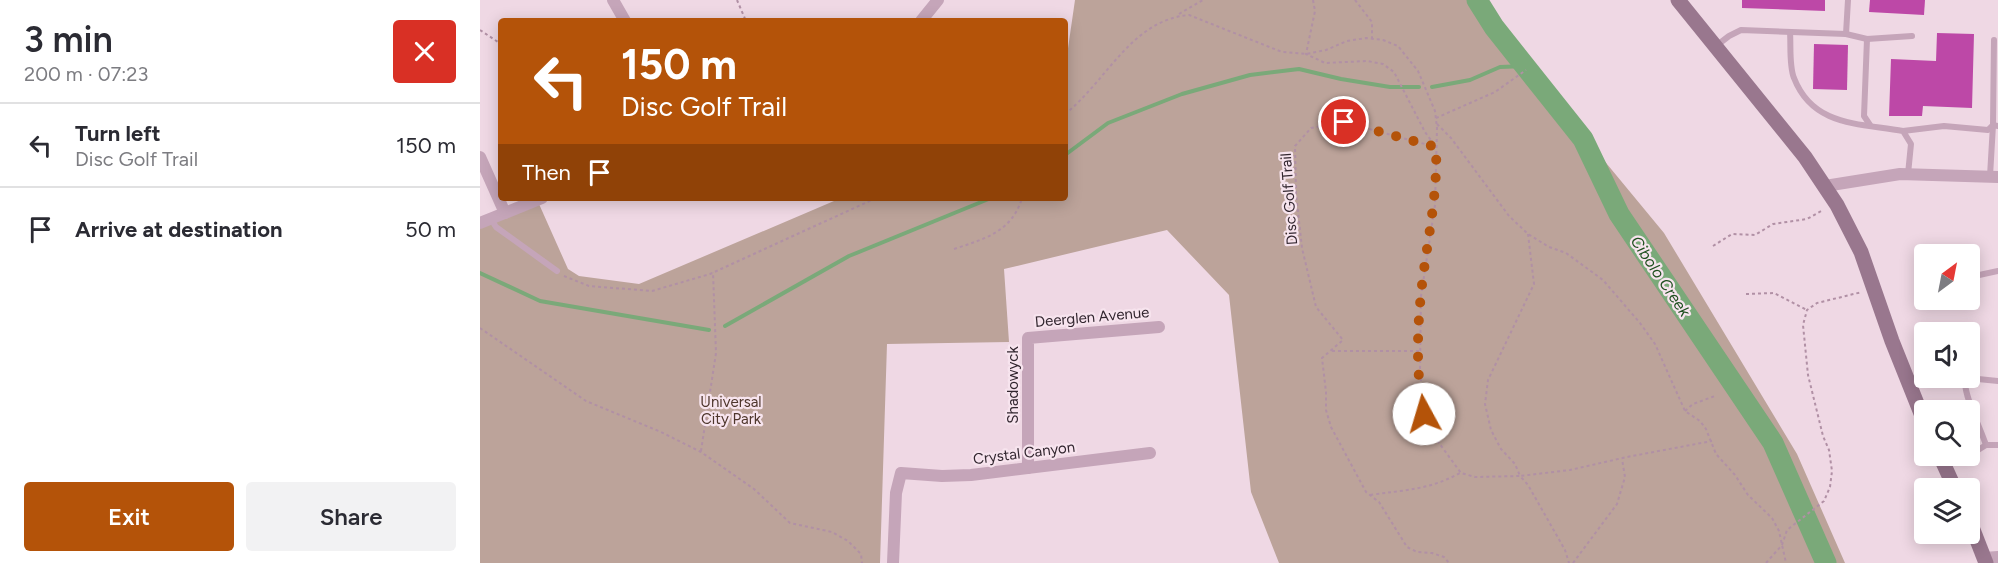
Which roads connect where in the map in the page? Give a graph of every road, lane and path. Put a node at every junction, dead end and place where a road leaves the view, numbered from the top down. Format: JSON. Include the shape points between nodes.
{"nodes":[{"id":1,"x":613,"y":0,"type":"edge"},
{"id":2,"x":737,"y":0,"type":"edge"},
{"id":3,"x":938,"y":0,"type":"edge"},
{"id":4,"x":1203,"y":0,"type":"edge"},
{"id":5,"x":1313,"y":0,"type":"edge"},
{"id":6,"x":1355,"y":0,"type":"edge"},
{"id":7,"x":1678,"y":0,"type":"edge"},
{"id":8,"x":1848,"y":0,"type":"edge"},
{"id":9,"x":1176,"y":16,"type":"junction"},
{"id":10,"x":623,"y":18,"type":"edge"},
{"id":11,"x":745,"y":18,"type":"edge"},
{"id":12,"x":923,"y":18,"type":"edge"},
{"id":13,"x":480,"y":30,"type":"edge"},
{"id":14,"x":1790,"y":32,"type":"junction"},
{"id":15,"x":1846,"y":34,"type":"junction"},
{"id":16,"x":1912,"y":36,"type":"dead end"},
{"id":17,"x":1372,"y":39,"type":"junction"},
{"id":18,"x":1867,"y":39,"type":"junction"},
{"id":19,"x":1994,"y":40,"type":"dead end"},
{"id":20,"x":498,"y":42,"type":"edge"},
{"id":21,"x":1715,"y":46,"type":"junction"},
{"id":22,"x":1306,"y":54,"type":"junction"},
{"id":23,"x":1526,"y":70,"type":"dead end"},
{"id":24,"x":1068,"y":112,"type":"edge"},
{"id":25,"x":1436,"y":118,"type":"junction"},
{"id":26,"x":1437,"y":124,"type":"junction"},
{"id":27,"x":1869,"y":125,"type":"junction"},
{"id":28,"x":1996,"y":126,"type":"edge"},
{"id":29,"x":1903,"y":131,"type":"junction"},
{"id":30,"x":1436,"y":147,"type":"junction"},
{"id":31,"x":480,"y":157,"type":"edge"},
{"id":32,"x":1908,"y":174,"type":"junction"},
{"id":33,"x":1994,"y":177,"type":"edge"},
{"id":34,"x":1825,"y":186,"type":"junction"},
{"id":35,"x":498,"y":197,"type":"edge"},
{"id":36,"x":500,"y":201,"type":"edge"},
{"id":37,"x":535,"y":201,"type":"edge"},
{"id":38,"x":869,"y":201,"type":"edge"},
{"id":39,"x":1021,"y":201,"type":"edge"},
{"id":40,"x":1837,"y":205,"type":"junction"},
{"id":41,"x":505,"y":213,"type":"junction"},
{"id":42,"x":486,"y":221,"type":"edge"},
{"id":43,"x":1528,"y":234,"type":"junction"},
{"id":44,"x":1713,"y":246,"type":"dead end"},
{"id":45,"x":954,"y":249,"type":"dead end"},
{"id":46,"x":557,"y":271,"type":"joint"},
{"id":47,"x":1998,"y":271,"type":"edge"},
{"id":48,"x":713,"y":272,"type":"junction"},
{"id":49,"x":1980,"y":275,"type":"edge"},
{"id":50,"x":1874,"y":288,"type":"junction"},
{"id":51,"x":1746,"y":294,"type":"dead end"},
{"id":52,"x":1807,"y":310,"type":"junction"},
{"id":53,"x":1159,"y":327,"type":"dead end"},
{"id":54,"x":480,"y":328,"type":"edge"},
{"id":55,"x":1028,"y":338,"type":"joint"},
{"id":56,"x":1332,"y":351,"type":"junction"},
{"id":57,"x":1420,"y":351,"type":"junction"},
{"id":58,"x":1998,"y":381,"type":"edge"},
{"id":59,"x":1715,"y":396,"type":"dead end"},
{"id":60,"x":1915,"y":400,"type":"edge"},
{"id":61,"x":1685,"y":411,"type":"junction"},
{"id":62,"x":1712,"y":441,"type":"junction"},
{"id":63,"x":1986,"y":445,"type":"junction"},
{"id":64,"x":1998,"y":445,"type":"edge"},
{"id":65,"x":1980,"y":448,"type":"edge"},
{"id":66,"x":701,"y":452,"type":"junction"},
{"id":67,"x":1150,"y":453,"type":"dead end"},
{"id":68,"x":1622,"y":458,"type":"junction"},
{"id":69,"x":1028,"y":468,"type":"junction"},
{"id":70,"x":1461,"y":473,"type":"junction"},
{"id":71,"x":1520,"y":476,"type":"junction"},
{"id":72,"x":1371,"y":495,"type":"junction"},
{"id":73,"x":1980,"y":542,"type":"edge"},
{"id":74,"x":1782,"y":545,"type":"junction"},
{"id":75,"x":1989,"y":560,"type":"edge"},
{"id":76,"x":862,"y":563,"type":"edge"},
{"id":77,"x":893,"y":563,"type":"edge"},
{"id":78,"x":1449,"y":563,"type":"edge"},
{"id":79,"x":1571,"y":563,"type":"edge"},
{"id":80,"x":1766,"y":563,"type":"edge"},
{"id":81,"x":1786,"y":563,"type":"edge"}],
"edges":[{"from":1,"to":10,"type":"street"},
{"from":2,"to":11,"type":"path"},
{"from":3,"to":12,"type":"street"},
{"from":4,"to":9,"type":"path"},
{"from":5,"to":22,"type":"path","via":[[1315,11]]},
{"from":6,"to":17,"type":"path","via":[[1372,22]]},
{"from":7,"to":21,"type":"main road"},
{"from":8,"to":15,"type":"lane"},
{"from":9,"to":22,"type":"path","via":[[1206,20],[1282,52]]},
{"from":9,"to":24,"type":"path","via":[[1132,41],[1085,98]]},
{"from":13,"to":20,"type":"path"},
{"from":14,"to":15,"type":"lane"},
{"from":14,"to":21,"type":"lane","via":[[1741,30]]},
{"from":14,"to":27,"type":"lane","via":[[1793,77],[1806,100],[1835,120]]},
{"from":15,"to":18,"type":"lane"},
{"from":16,"to":18,"type":"lane"},
{"from":17,"to":22,"type":"path","via":[[1347,41]]},
{"from":17,"to":25,"type":"path","via":[[1398,46],[1411,62],[1425,84]]},
{"from":18,"to":27,"type":"lane","via":[[1864,116]]},
{"from":19,"to":28,"type":"lane"},
{"from":21,"to":34,"type":"main road"},
{"from":22,"to":30,"type":"path","via":[[1325,63],[1383,64],[1399,79]]},
{"from":23,"to":25,"type":"path","via":[[1495,92]]},
{"from":25,"to":26,"type":"path"},
{"from":26,"to":30,"type":"path"},
{"from":26,"to":43,"type":"path","via":[[1509,216]]},
{"from":27,"to":29,"type":"lane"},
{"from":28,"to":29,"type":"lane"},
{"from":28,"to":33,"type":"lane"},
{"from":29,"to":32,"type":"lane","via":[[1911,144]]},
{"from":30,"to":56,"type":"path","name":"Disc Golf Trail","via":[[1344,122],[1311,128],[1295,146],[1302,248],[1311,287],[1316,307],[1343,340]]},
{"from":30,"to":57,"type":"path","via":[[1435,204],[1421,296]]},
{"from":31,"to":35,"type":"street"},
{"from":32,"to":33,"type":"street"},
{"from":32,"to":34,"type":"street"},
{"from":34,"to":40,"type":"main road"},
{"from":36,"to":41,"type":"street"},
{"from":37,"to":41,"type":"street"},
{"from":38,"to":48,"type":"path"},
{"from":39,"to":45,"type":"path","via":[[1001,229],[987,239]]},
{"from":40,"to":44,"type":"path","via":[[1807,219],[1773,224],[1755,235],[1732,234]]},
{"from":40,"to":50,"type":"main road"},
{"from":41,"to":42,"type":"street"},
{"from":42,"to":46,"type":"lane"},
{"from":43,"to":61,"type":"path","via":[[1583,264],[1609,287],[1655,344]]},
{"from":43,"to":71,"type":"path","via":[[1534,284],[1488,380],[1485,404],[1491,430]]},
{"from":46,"to":48,"type":"path","via":[[589,286],[652,291]]},
{"from":47,"to":49,"type":"lane"},
{"from":48,"to":66,"type":"path","via":[[716,353]]},
{"from":50,"to":52,"type":"path","via":[[1817,303]]},
{"from":50,"to":60,"type":"main road"},
{"from":51,"to":52,"type":"path","via":[[1774,293]]},
{"from":52,"to":74,"type":"path","via":[[1803,325],[1808,375],[1832,471],[1824,501],[1787,530]]},
{"from":53,"to":55,"type":"street","name":"Deerglen Avenue"},
{"from":54,"to":66,"type":"path","via":[[586,400]]},
{"from":55,"to":69,"type":"street","name":"Shadowyck"},
{"from":56,"to":57,"type":"path"},
{"from":56,"to":72,"type":"path","name":"Disc Golf Trail","via":[[1322,358],[1326,410],[1331,427]]},
{"from":57,"to":70,"type":"path","via":[[1424,414]]},
{"from":58,"to":63,"type":"lane","via":[[1965,382],[1965,393]]},
{"from":59,"to":61,"type":"path"},
{"from":61,"to":62,"type":"path","via":[[1701,421]]},
{"from":62,"to":68,"type":"path"},
{"from":62,"to":74,"type":"path","via":[[1716,454],[1772,518]]},
{"from":63,"to":64,"type":"lane"},
{"from":63,"to":65,"type":"lane"},
{"from":66,"to":76,"type":"path","via":[[754,489],[790,523],[832,532],[848,541],[861,554]]},
{"from":67,"to":69,"type":"street","name":"Crystal Canyon"},
{"from":68,"to":71,"type":"path","via":[[1570,471]]},
{"from":68,"to":79,"type":"path","via":[[1624,477],[1617,504]]},
{"from":69,"to":77,"type":"street","name":"Crystal Canyon","via":[[952,476],[901,473],[896,493]]},
{"from":70,"to":71,"type":"path","via":[[1475,477]]},
{"from":70,"to":72,"type":"path","via":[[1423,489]]},
{"from":71,"to":79,"type":"path"},
{"from":72,"to":78,"type":"path","name":"Disc Golf Trail","via":[[1407,547],[1444,557]]},
{"from":73,"to":75,"type":"main road"},
{"from":74,"to":80,"type":"path"},
{"from":74,"to":81,"type":"path"}]}
